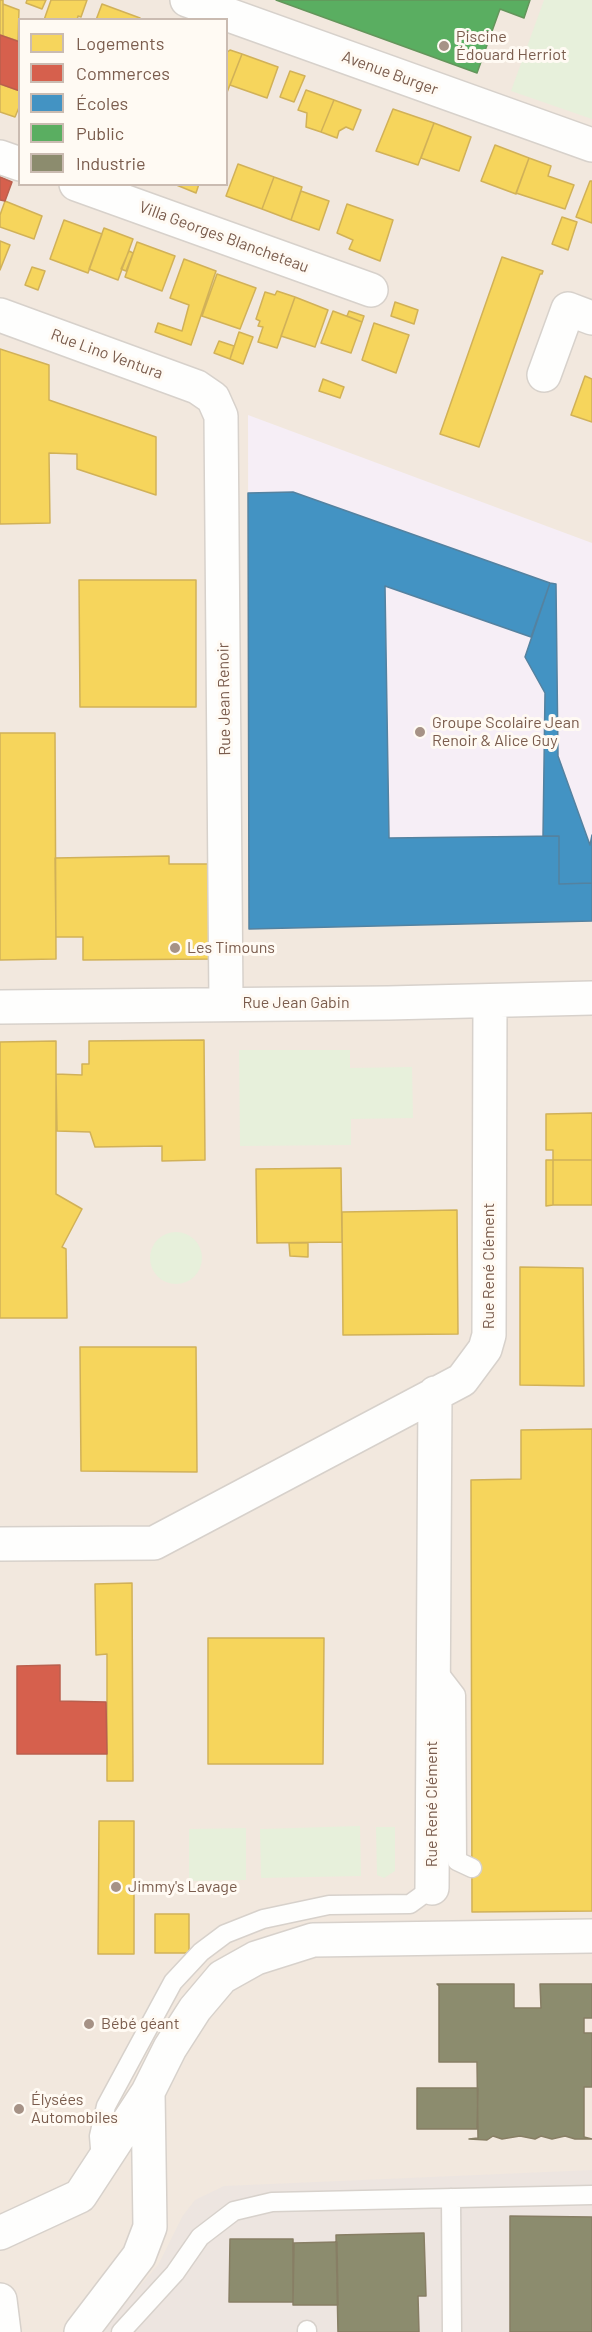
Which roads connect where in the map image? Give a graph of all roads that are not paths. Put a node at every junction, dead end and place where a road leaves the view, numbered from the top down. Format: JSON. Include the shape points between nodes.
{"nodes":[{"id":1,"x":187,"y":0,"type":"edge"},
{"id":2,"x":592,"y":145,"type":"edge"},
{"id":3,"x":0,"y":157,"type":"edge"},
{"id":4,"x":18,"y":163,"type":"edge"},
{"id":5,"x":82,"y":186,"type":"edge"},
{"id":6,"x":371,"y":290,"type":"dead end"},
{"id":7,"x":0,"y":315,"type":"edge"},
{"id":8,"x":592,"y":318,"type":"edge"},
{"id":9,"x":543,"y":375,"type":"dead end"},
{"id":10,"x":213,"y":398,"type":"joint"},
{"id":11,"x":592,"y":998,"type":"edge"},
{"id":12,"x":490,"y":1000,"type":"junction"},
{"id":13,"x":226,"y":1003,"type":"junction"},
{"id":14,"x":0,"y":1007,"type":"edge"},
{"id":15,"x":435,"y":1393,"type":"junction"},
{"id":16,"x":0,"y":1544,"type":"edge"},
{"id":17,"x":432,"y":1663,"type":"junction"},
{"id":18,"x":472,"y":1868,"type":"dead end"},
{"id":19,"x":432,"y":1888,"type":"joint"},
{"id":20,"x":592,"y":1936,"type":"edge"},
{"id":21,"x":148,"y":2092,"type":"junction"},
{"id":22,"x":101,"y":2164,"type":"junction"},
{"id":23,"x":592,"y":2195,"type":"edge"},
{"id":24,"x":451,"y":2198,"type":"junction"},
{"id":25,"x":0,"y":2233,"type":"edge"},
{"id":26,"x":0,"y":2300,"type":"edge"},
{"id":27,"x":4,"y":2332,"type":"edge"},
{"id":28,"x":81,"y":2332,"type":"edge"},
{"id":29,"x":121,"y":2332,"type":"edge"},
{"id":30,"x":452,"y":2332,"type":"edge"}],
"edges":[{"from":1,"to":2,"type":"street","name":"Avenue Burger"},
{"from":3,"to":4,"type":"street"},
{"from":5,"to":6,"type":"street","name":"Villa Georges Blancheteau"},
{"from":7,"to":10,"type":"street","name":"Rue Lino Ventura","via":[[197,387]]},
{"from":8,"to":9,"type":"street","via":[[568,309]]},
{"from":10,"to":13,"type":"street","name":"Rue Jean Renoir","via":[[221,416]]},
{"from":11,"to":12,"type":"street","name":"Rue Jean Gabin"},
{"from":12,"to":13,"type":"street","name":"Rue Jean Gabin"},
{"from":12,"to":15,"type":"street","name":"Rue René Clément","via":[[489,1335],[485,1348],[462,1380]]},
{"from":13,"to":14,"type":"street","name":"Rue Jean Gabin"},
{"from":15,"to":16,"type":"street","name":"Rue René Clément","via":[[154,1543]]},
{"from":15,"to":17,"type":"street","name":"Rue René Clément"},
{"from":17,"to":18,"type":"lane","via":[[456,1695],[457,1861]]},
{"from":17,"to":19,"type":"street","name":"Rue René Clément"},
{"from":19,"to":22,"type":"lane","name":"Rue René Clément","via":[[410,1904],[329,1905],[263,1919],[225,1934],[201,1952],[173,1982],[106,2106],[99,2136]]},
{"from":20,"to":21,"type":"street","via":[[313,1940],[256,1958],[222,1977],[195,2009]]},
{"from":21,"to":22,"type":"street"},
{"from":21,"to":28,"type":"street","via":[[150,2227],[139,2256]]},
{"from":22,"to":25,"type":"street","via":[[80,2196]]},
{"from":23,"to":24,"type":"lane"},
{"from":24,"to":29,"type":"lane","via":[[272,2202],[234,2211],[200,2237],[175,2272]]},
{"from":24,"to":30,"type":"lane"},
{"from":26,"to":27,"type":"street"}]}
